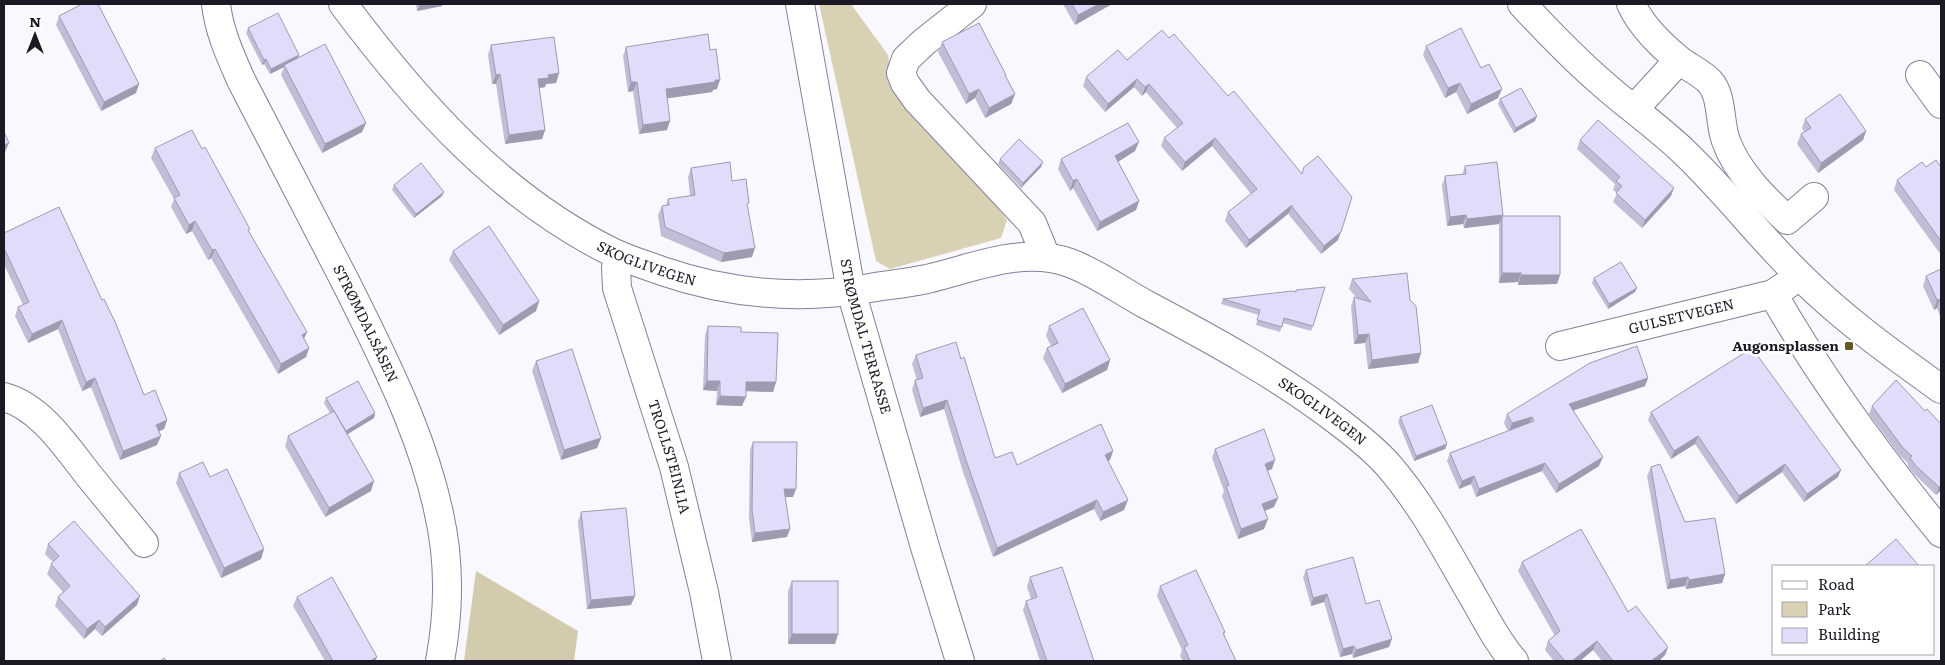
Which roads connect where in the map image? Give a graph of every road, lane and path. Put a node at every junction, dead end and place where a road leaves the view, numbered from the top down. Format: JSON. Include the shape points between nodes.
{"nodes":[{"id":1,"x":216,"y":4,"type":"edge"},
{"id":2,"x":344,"y":4,"type":"edge"},
{"id":3,"x":800,"y":4,"type":"edge"},
{"id":4,"x":972,"y":4,"type":"edge"},
{"id":5,"x":1522,"y":4,"type":"edge"},
{"id":6,"x":1632,"y":4,"type":"edge"},
{"id":7,"x":1679,"y":60,"type":"junction"},
{"id":8,"x":1920,"y":75,"type":"dead end"},
{"id":9,"x":1941,"y":104,"type":"edge"},
{"id":10,"x":1634,"y":109,"type":"junction"},
{"id":11,"x":1814,"y":196,"type":"dead end"},
{"id":12,"x":618,"y":255,"type":"junction"},
{"id":13,"x":1046,"y":257,"type":"junction"},
{"id":14,"x":1799,"y":275,"type":"junction"},
{"id":15,"x":851,"y":291,"type":"junction"},
{"id":16,"x":1773,"y":294,"type":"junction"},
{"id":17,"x":1560,"y":346,"type":"dead end"},
{"id":18,"x":1941,"y":389,"type":"edge"},
{"id":19,"x":4,"y":396,"type":"edge"},
{"id":20,"x":1941,"y":533,"type":"edge"},
{"id":21,"x":144,"y":543,"type":"dead end"},
{"id":22,"x":440,"y":661,"type":"edge"},
{"id":23,"x":717,"y":661,"type":"edge"},
{"id":24,"x":960,"y":661,"type":"edge"},
{"id":25,"x":1514,"y":661,"type":"edge"}],
"edges":[{"from":1,"to":22,"type":"street","name":"STRØMDALSÅSEN","via":[[227,47],[242,80],[371,332],[413,429],[438,510],[445,548],[447,589]]},
{"from":2,"to":12,"type":"street","name":"SKOGLIVEGEN","via":[[417,97],[467,148],[553,218]]},
{"from":3,"to":15,"type":"street","name":"STRØMDAL TERRASSE"},
{"from":4,"to":13,"type":"street","via":[[906,59],[901,73],[904,83],[917,100],[1032,223]]},
{"from":5,"to":10,"type":"street","via":[[1578,62]]},
{"from":6,"to":7,"type":"street","via":[[1636,15],[1657,42]]},
{"from":7,"to":10,"type":"street"},
{"from":7,"to":11,"type":"street","via":[[1710,82],[1717,94],[1726,141],[1737,163],[1767,201],[1787,220]]},
{"from":8,"to":9,"type":"street"},
{"from":10,"to":14,"type":"street","via":[[1706,173]]},
{"from":12,"to":15,"type":"street","name":"SKOGLIVEGEN","via":[[720,288],[809,295]]},
{"from":12,"to":23,"type":"street","name":"TROLLSTEINLIA","via":[[617,288],[674,467]]},
{"from":13,"to":15,"type":"street","name":"SKOGLIVEGEN","via":[[1021,256],[926,279]]},
{"from":13,"to":25,"type":"street","name":"SKOGLIVEGEN","via":[[1070,263],[1098,277],[1230,349],[1316,404],[1355,434],[1387,464],[1412,497]]},
{"from":14,"to":16,"type":"street","name":"GULSETVEGEN"},
{"from":14,"to":18,"type":"street","via":[[1858,328]]},
{"from":15,"to":24,"type":"street","name":"STRØMDAL TERRASSE"},
{"from":16,"to":17,"type":"street","name":"GULSETVEGEN"},
{"from":16,"to":20,"type":"street","via":[[1838,399],[1890,471]]},
{"from":19,"to":21,"type":"street","via":[[17,400],[57,437]]}]}
